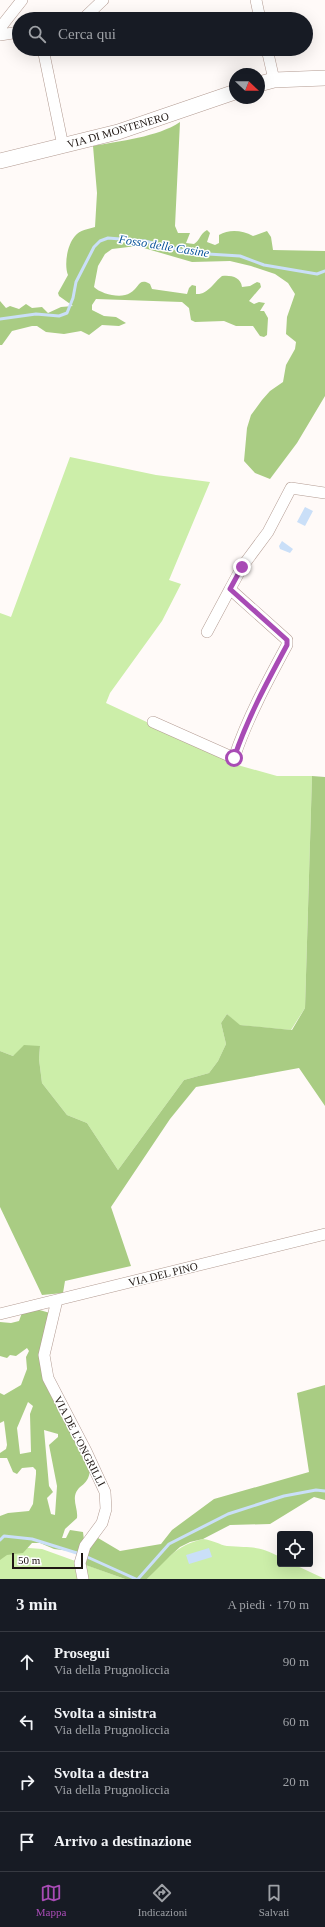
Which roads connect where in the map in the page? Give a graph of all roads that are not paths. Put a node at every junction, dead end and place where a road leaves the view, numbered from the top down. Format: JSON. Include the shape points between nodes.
{"nodes":[{"id":1,"x":22,"y":0,"type":"edge"},
{"id":2,"x":103,"y":0,"type":"edge"},
{"id":3,"x":256,"y":0,"type":"edge"},
{"id":4,"x":13,"y":12,"type":"edge"},
{"id":5,"x":90,"y":12,"type":"edge"},
{"id":6,"x":259,"y":12,"type":"edge"},
{"id":7,"x":12,"y":13,"type":"edge"},
{"id":8,"x":0,"y":28,"type":"edge"},
{"id":9,"x":12,"y":33,"type":"edge"},
{"id":10,"x":0,"y":35,"type":"edge"},
{"id":11,"x":44,"y":56,"type":"edge"},
{"id":12,"x":269,"y":56,"type":"edge"},
{"id":13,"x":325,"y":78,"type":"edge"},
{"id":14,"x":274,"y":80,"type":"junction"},
{"id":15,"x":265,"y":82,"type":"edge"},
{"id":16,"x":229,"y":94,"type":"edge"},
{"id":17,"x":63,"y":146,"type":"junction"},
{"id":18,"x":0,"y":161,"type":"edge"},
{"id":19,"x":325,"y":493,"type":"edge"},
{"id":20,"x":230,"y":589,"type":"junction"},
{"id":21,"x":207,"y":632,"type":"dead end"},
{"id":22,"x":153,"y":722,"type":"dead end"},
{"id":23,"x":325,"y":1234,"type":"edge"},
{"id":24,"x":56,"y":1300,"type":"junction"},
{"id":25,"x":0,"y":1314,"type":"edge"},
{"id":26,"x":83,"y":1579,"type":"edge"}],
"edges":[{"from":1,"to":4,"type":"street"},
{"from":2,"to":5,"type":"street"},
{"from":3,"to":6,"type":"street"},
{"from":7,"to":8,"type":"street"},
{"from":9,"to":10,"type":"street"},
{"from":11,"to":17,"type":"street"},
{"from":12,"to":14,"type":"street"},
{"from":13,"to":14,"type":"street"},
{"from":14,"to":15,"type":"street"},
{"from":16,"to":17,"type":"street","name":"VIA DI MONTENERO","via":[[118,132]]},
{"from":17,"to":18,"type":"street","name":"VIA DI MONTENERO"},
{"from":19,"to":20,"type":"street","via":[[291,488],[268,532],[242,567]]},
{"from":20,"to":21,"type":"street"},
{"from":20,"to":22,"type":"street","via":[[287,640],[287,645],[261,694],[234,758]]},
{"from":23,"to":24,"type":"street","name":"VIA DEL PINO"},
{"from":24,"to":25,"type":"street","name":"VIA DEL PINO"},
{"from":24,"to":26,"type":"street","name":"VIA DE L'ONGRILLI","via":[[44,1355],[48,1378],[105,1492],[106,1510],[102,1523],[85,1546],[80,1563]]}]}
